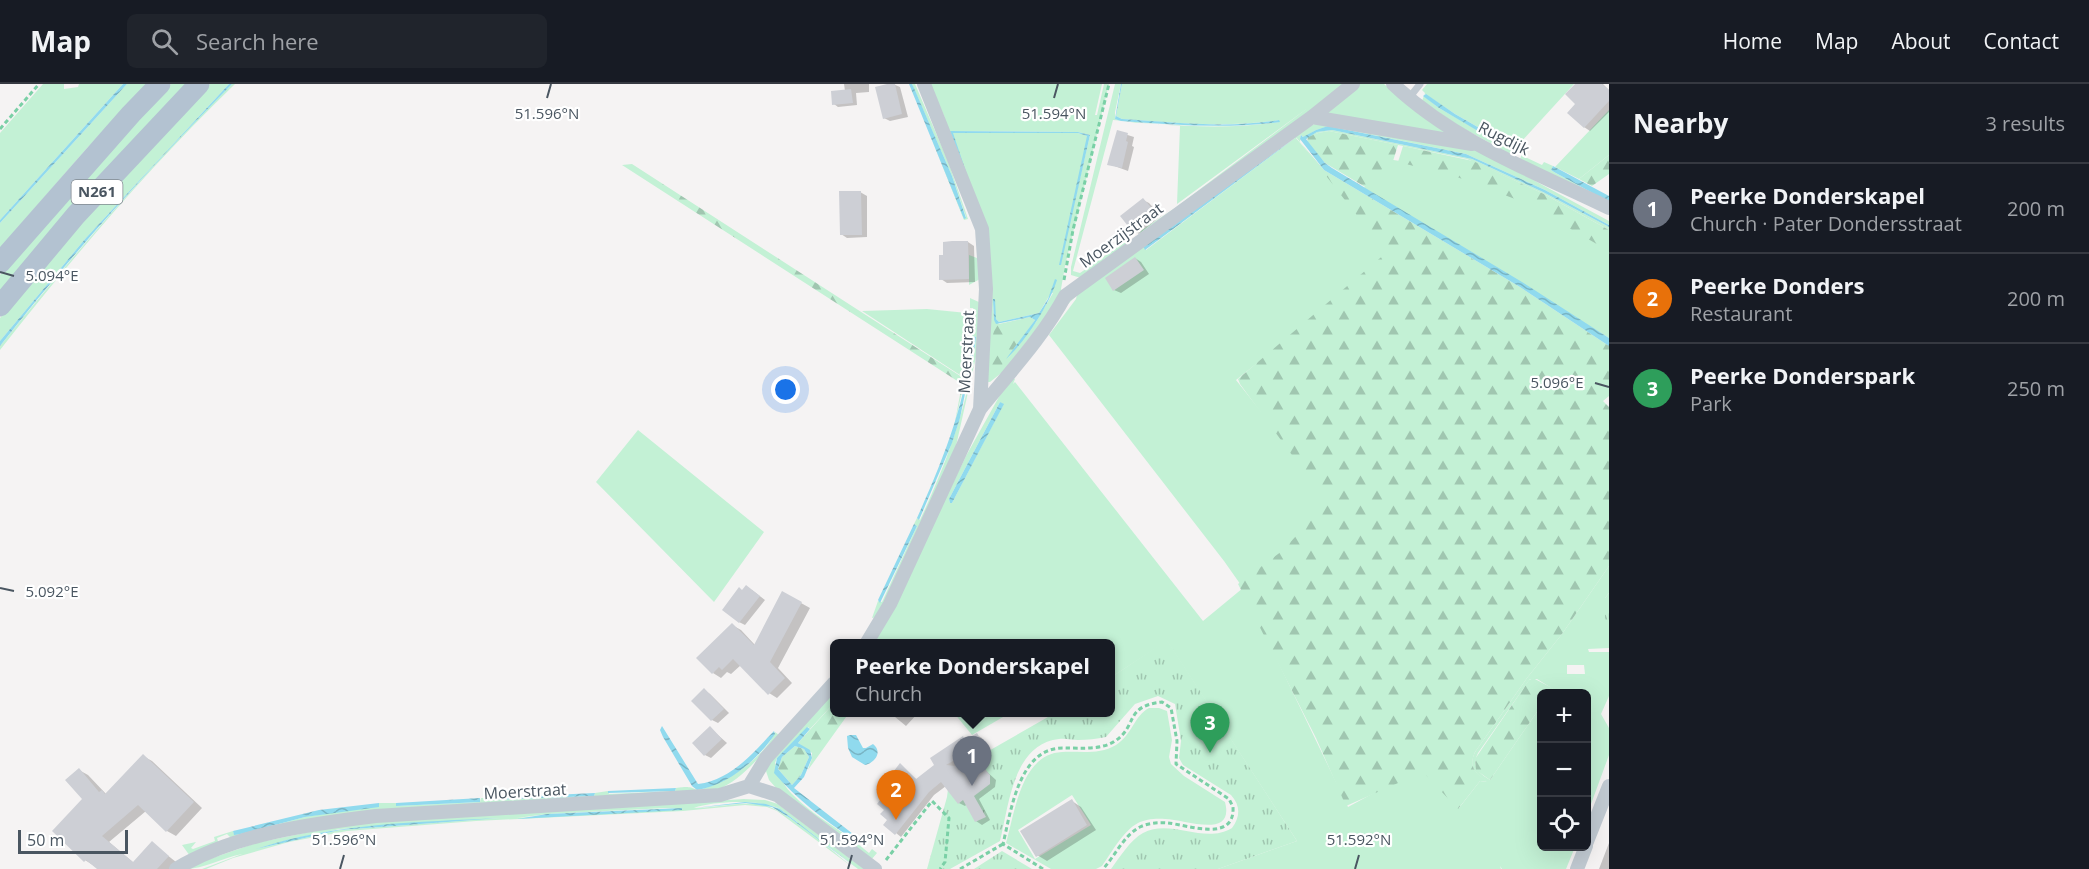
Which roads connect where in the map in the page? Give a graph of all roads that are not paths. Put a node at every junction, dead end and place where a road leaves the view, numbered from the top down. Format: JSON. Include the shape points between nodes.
{"nodes":[{"id":1,"x":160,"y":84,"type":"edge"},
{"id":2,"x":199,"y":84,"type":"edge"},
{"id":3,"x":924,"y":84,"type":"edge"},
{"id":4,"x":1353,"y":84,"type":"edge"},
{"id":5,"x":1393,"y":84,"type":"edge"},
{"id":6,"x":1420,"y":84,"type":"edge"},
{"id":7,"x":1409,"y":98,"type":"junction"},
{"id":8,"x":1312,"y":117,"type":"junction"},
{"id":9,"x":1483,"y":146,"type":"junction"},
{"id":10,"x":1609,"y":208,"type":"edge"},
{"id":11,"x":0,"y":263,"type":"edge"},
{"id":12,"x":0,"y":306,"type":"edge"},
{"id":13,"x":980,"y":409,"type":"junction"},
{"id":14,"x":869,"y":639,"type":"edge"},
{"id":15,"x":830,"y":687,"type":"edge"},
{"id":16,"x":748,"y":786,"type":"junction"},
{"id":17,"x":1609,"y":786,"type":"edge"},
{"id":18,"x":1591,"y":832,"type":"edge"},
{"id":19,"x":1584,"y":851,"type":"edge"},
{"id":20,"x":880,"y":865,"type":"edge"},
{"id":21,"x":177,"y":869,"type":"edge"},
{"id":22,"x":1577,"y":869,"type":"edge"}],
"edges":[{"from":1,"to":11,"type":"main road","number":"N261"},
{"from":2,"to":12,"type":"main road","number":"N261","via":[[76,215]]},
{"from":3,"to":13,"type":"street","name":"Moerstraat","via":[[982,228],[986,289]]},
{"from":4,"to":8,"type":"street","name":"Moerzijstraat"},
{"from":5,"to":7,"type":"street","name":"Rugdijk"},
{"from":6,"to":7,"type":"lane"},
{"from":7,"to":9,"type":"street","name":"Rugdijk"},
{"from":8,"to":9,"type":"street"},
{"from":8,"to":13,"type":"street","name":"Moerzijstraat","via":[[1065,296]]},
{"from":9,"to":10,"type":"street","name":"Rugdijk"},
{"from":13,"to":14,"type":"street","name":"Moerstraat","via":[[890,604]]},
{"from":15,"to":16,"type":"street","via":[[766,758]]},
{"from":16,"to":20,"type":"street","via":[[777,795]]},
{"from":16,"to":21,"type":"street","name":"Moerstraat","via":[[701,797],[331,822],[256,838],[193,859]]},
{"from":17,"to":18,"type":"street"},
{"from":19,"to":22,"type":"street"}]}
